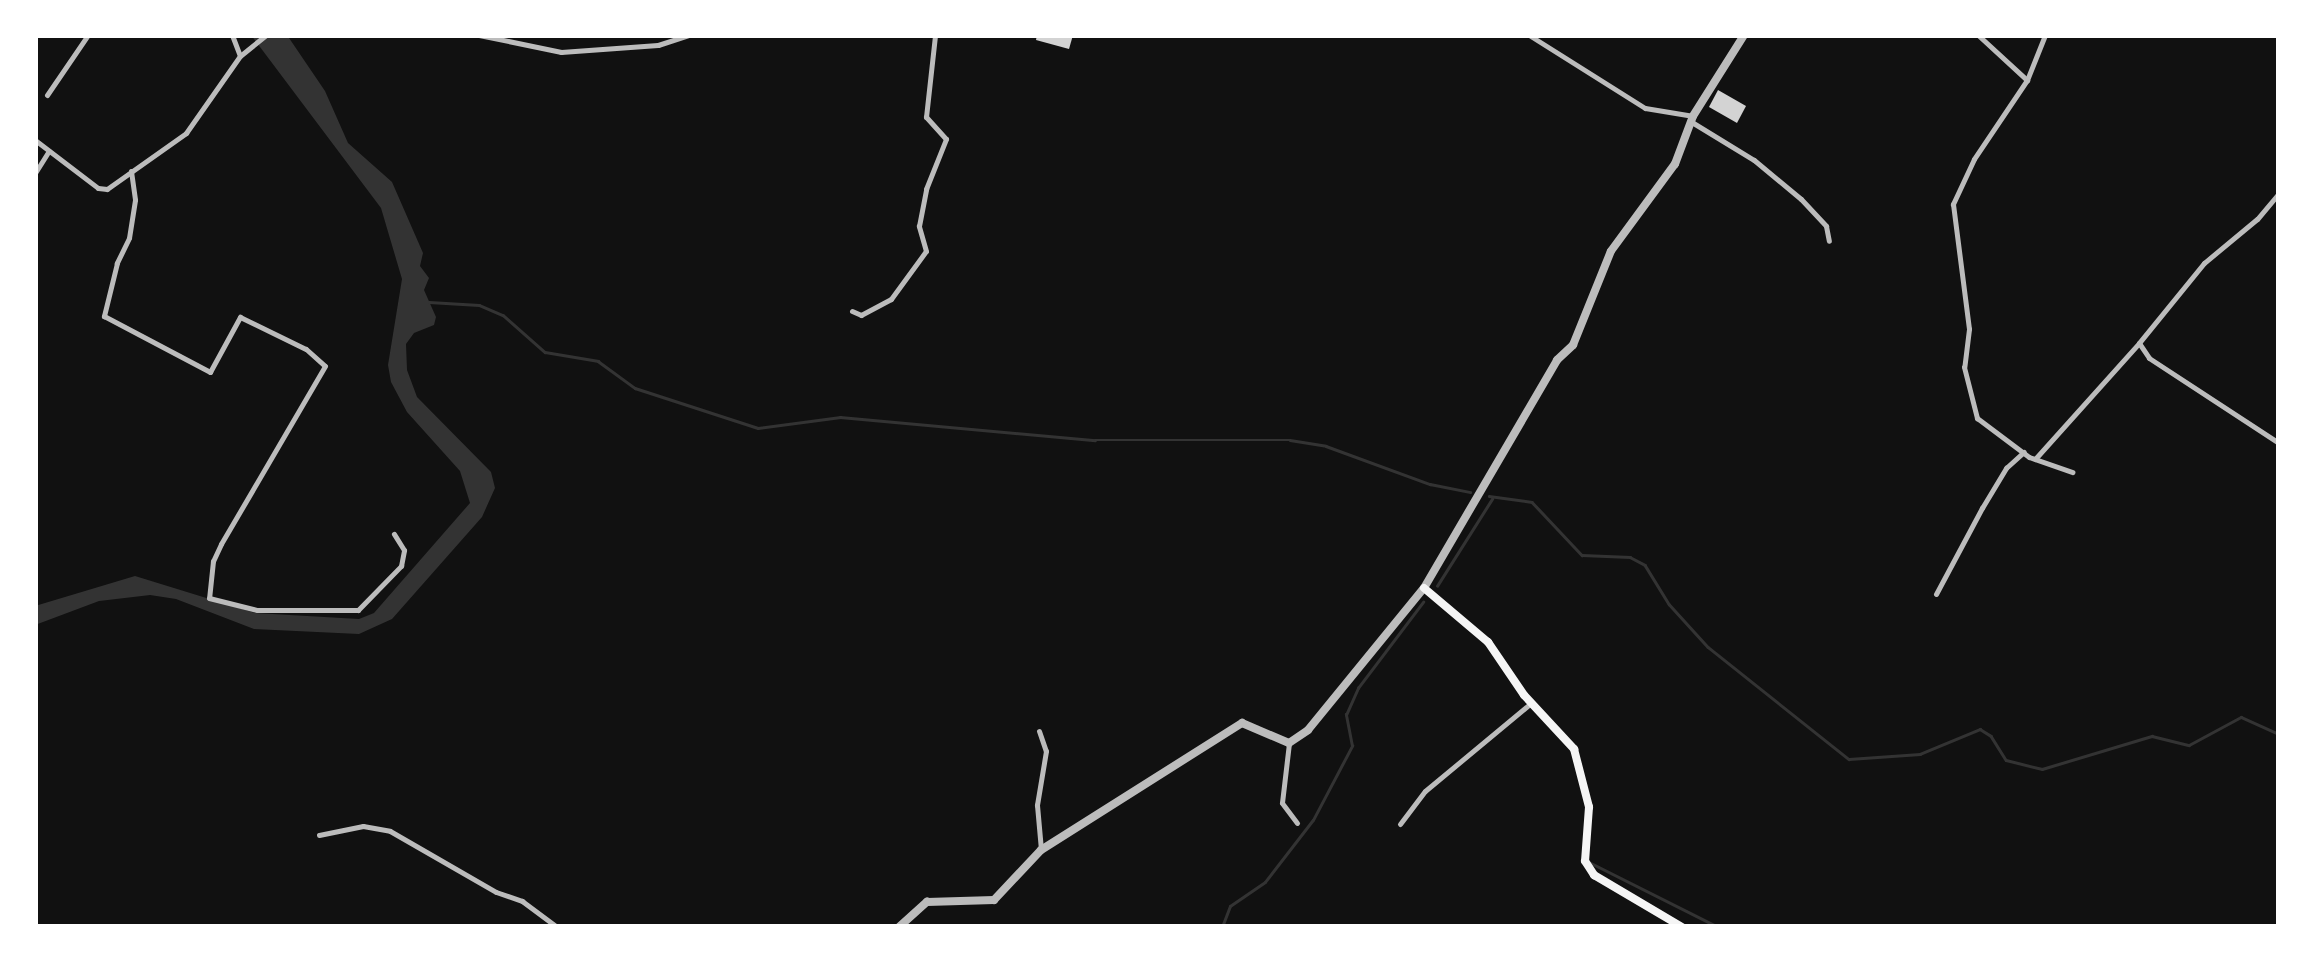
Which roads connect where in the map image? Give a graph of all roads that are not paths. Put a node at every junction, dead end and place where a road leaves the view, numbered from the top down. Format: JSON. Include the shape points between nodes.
{"nodes":[{"id":1,"x":88,"y":35,"type":"edge"},
{"id":2,"x":232,"y":35,"type":"edge"},
{"id":3,"x":266,"y":35,"type":"edge"},
{"id":4,"x":479,"y":35,"type":"edge"},
{"id":5,"x":688,"y":35,"type":"edge"},
{"id":6,"x":935,"y":35,"type":"edge"},
{"id":7,"x":1529,"y":35,"type":"edge"},
{"id":8,"x":1744,"y":35,"type":"edge"},
{"id":9,"x":1978,"y":35,"type":"edge"},
{"id":10,"x":2045,"y":35,"type":"edge"},
{"id":11,"x":240,"y":56,"type":"junction"},
{"id":12,"x":2027,"y":80,"type":"junction"},
{"id":13,"x":47,"y":95,"type":"dead end"},
{"id":14,"x":1692,"y":119,"type":"junction"},
{"id":15,"x":35,"y":140,"type":"edge"},
{"id":16,"x":49,"y":151,"type":"junction"},
{"id":17,"x":132,"y":171,"type":"junction"},
{"id":18,"x":35,"y":173,"type":"edge"},
{"id":19,"x":2279,"y":193,"type":"edge"},
{"id":20,"x":1828,"y":241,"type":"dead end"},
{"id":21,"x":852,"y":312,"type":"dead end"},
{"id":22,"x":2139,"y":343,"type":"junction"},
{"id":23,"x":2279,"y":444,"type":"edge"},
{"id":24,"x":2024,"y":452,"type":"junction"},
{"id":25,"x":2035,"y":460,"type":"junction"},
{"id":26,"x":2072,"y":472,"type":"dead end"},
{"id":27,"x":394,"y":534,"type":"dead end"},
{"id":28,"x":1424,"y":588,"type":"junction"},
{"id":29,"x":1936,"y":594,"type":"dead end"},
{"id":30,"x":1531,"y":702,"type":"junction"},
{"id":31,"x":1040,"y":731,"type":"dead end"},
{"id":32,"x":1289,"y":744,"type":"junction"},
{"id":33,"x":1297,"y":823,"type":"dead end"},
{"id":34,"x":1400,"y":824,"type":"dead end"},
{"id":35,"x":318,"y":835,"type":"dead end"},
{"id":36,"x":1041,"y":850,"type":"junction"},
{"id":37,"x":1670,"y":924,"type":"edge"},
{"id":38,"x":557,"y":927,"type":"edge"},
{"id":39,"x":899,"y":927,"type":"edge"},
{"id":40,"x":1682,"y":927,"type":"edge"}],
"edges":[{"from":1,"to":13,"type":"street"},
{"from":2,"to":11,"type":"street"},
{"from":3,"to":11,"type":"street"},
{"from":4,"to":5,"type":"street","via":[[562,52],[658,45]]},
{"from":6,"to":21,"type":"street","via":[[926,118],[946,139],[919,226],[926,251],[891,299],[862,315]]},
{"from":7,"to":14,"type":"street","via":[[1644,108]]},
{"from":8,"to":14,"type":"street"},
{"from":9,"to":12,"type":"street"},
{"from":10,"to":12,"type":"street"},
{"from":11,"to":17,"type":"street","via":[[186,133]]},
{"from":12,"to":24,"type":"street","via":[[1974,159],[1953,204],[1970,330],[1964,366],[1970,397],[1988,430]]},
{"from":14,"to":20,"type":"street","via":[[1801,199],[1826,226]]},
{"from":14,"to":28,"type":"street","via":[[1675,164],[1611,250],[1573,344],[1557,360]]},
{"from":15,"to":16,"type":"street"},
{"from":16,"to":17,"type":"street","via":[[98,188]]},
{"from":16,"to":18,"type":"street"},
{"from":17,"to":27,"type":"street","via":[[129,238],[104,316],[210,372],[240,317],[306,349],[325,366],[221,544],[209,598],[257,610],[358,610],[402,566],[404,550]]},
{"from":19,"to":22,"type":"street","via":[[2204,263]]},
{"from":22,"to":23,"type":"street","via":[[2150,358]]},
{"from":22,"to":25,"type":"street"},
{"from":24,"to":25,"type":"street"},
{"from":24,"to":29,"type":"street","via":[[2006,468]]},
{"from":25,"to":26,"type":"street"},
{"from":28,"to":30,"type":"main road","via":[[1488,642]]},
{"from":28,"to":32,"type":"street","via":[[1308,730]]},
{"from":30,"to":34,"type":"street","via":[[1426,791]]},
{"from":30,"to":37,"type":"main road","via":[[1574,749],[1589,807],[1586,861],[1594,876]]},
{"from":31,"to":36,"type":"street","via":[[1046,750],[1037,805]]},
{"from":32,"to":33,"type":"street","via":[[1282,803]]},
{"from":32,"to":36,"type":"street","via":[[1242,723]]},
{"from":35,"to":38,"type":"street","via":[[363,826],[390,831],[522,901]]},
{"from":36,"to":39,"type":"street","via":[[994,900],[927,902]]},
{"from":37,"to":40,"type":"main road"}]}
